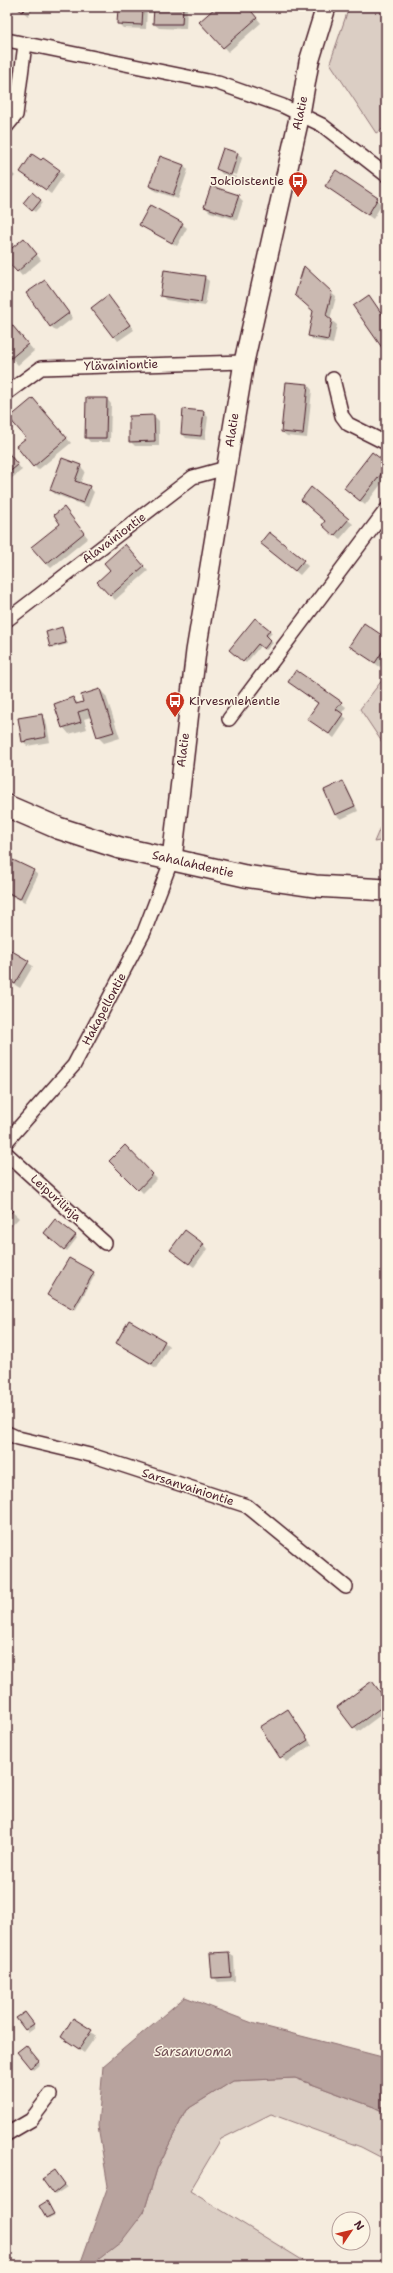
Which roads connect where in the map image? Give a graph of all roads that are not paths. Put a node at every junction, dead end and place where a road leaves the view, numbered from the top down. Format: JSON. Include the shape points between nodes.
{"nodes":[{"id":1,"x":326,"y":7,"type":"edge"},
{"id":2,"x":7,"y":40,"type":"edge"},
{"id":3,"x":25,"y":44,"type":"junction"},
{"id":4,"x":300,"y":114,"type":"junction"},
{"id":5,"x":7,"y":126,"type":"edge"},
{"id":6,"x":386,"y":175,"type":"edge"},
{"id":7,"x":244,"y":362,"type":"junction"},
{"id":8,"x":333,"y":379,"type":"dead end"},
{"id":9,"x":7,"y":393,"type":"edge"},
{"id":10,"x":386,"y":443,"type":"edge"},
{"id":11,"x":226,"y":468,"type":"junction"},
{"id":12,"x":386,"y":510,"type":"edge"},
{"id":13,"x":7,"y":620,"type":"edge"},
{"id":14,"x":229,"y":719,"type":"dead end"},
{"id":15,"x":7,"y":806,"type":"edge"},
{"id":16,"x":172,"y":859,"type":"junction"},
{"id":17,"x":386,"y":890,"type":"edge"},
{"id":18,"x":7,"y":1142,"type":"edge"},
{"id":19,"x":7,"y":1154,"type":"edge"},
{"id":20,"x":105,"y":1243,"type":"dead end"},
{"id":21,"x":7,"y":1433,"type":"edge"},
{"id":22,"x":346,"y":1587,"type":"dead end"},
{"id":23,"x":50,"y":2095,"type":"dead end"},
{"id":24,"x":7,"y":2134,"type":"edge"}],
"edges":[{"from":1,"to":4,"type":"street","name":"Alatie","via":[[309,62]]},
{"from":2,"to":3,"type":"street"},
{"from":3,"to":4,"type":"street","via":[[218,83]]},
{"from":3,"to":5,"type":"street","via":[[16,115]]},
{"from":4,"to":6,"type":"street","via":[[322,125]]},
{"from":4,"to":7,"type":"street","name":"Alatie"},
{"from":7,"to":9,"type":"street","name":"Ylävainiontie","via":[[41,368]]},
{"from":7,"to":11,"type":"street","name":"Alatie"},
{"from":8,"to":10,"type":"street","via":[[342,416],[348,424]]},
{"from":11,"to":13,"type":"street","name":"Alavainiontie","via":[[193,477]]},
{"from":11,"to":16,"type":"street","name":"Alatie","via":[[196,651]]},
{"from":12,"to":14,"type":"street"},
{"from":15,"to":16,"type":"main road","name":"Sahalahdentie","via":[[58,828],[120,848]]},
{"from":16,"to":17,"type":"main road","name":"Sahalahdentie","via":[[245,876],[315,886]]},
{"from":16,"to":18,"type":"street","name":"Hakapellontie","via":[[144,932],[74,1065]]},
{"from":19,"to":20,"type":"street","name":"Leipurilinja"},
{"from":21,"to":22,"type":"street","name":"Sarsanvainiontie","via":[[18,1438],[94,1456],[247,1506]]},
{"from":23,"to":24,"type":"street","via":[[31,2120]]}]}
